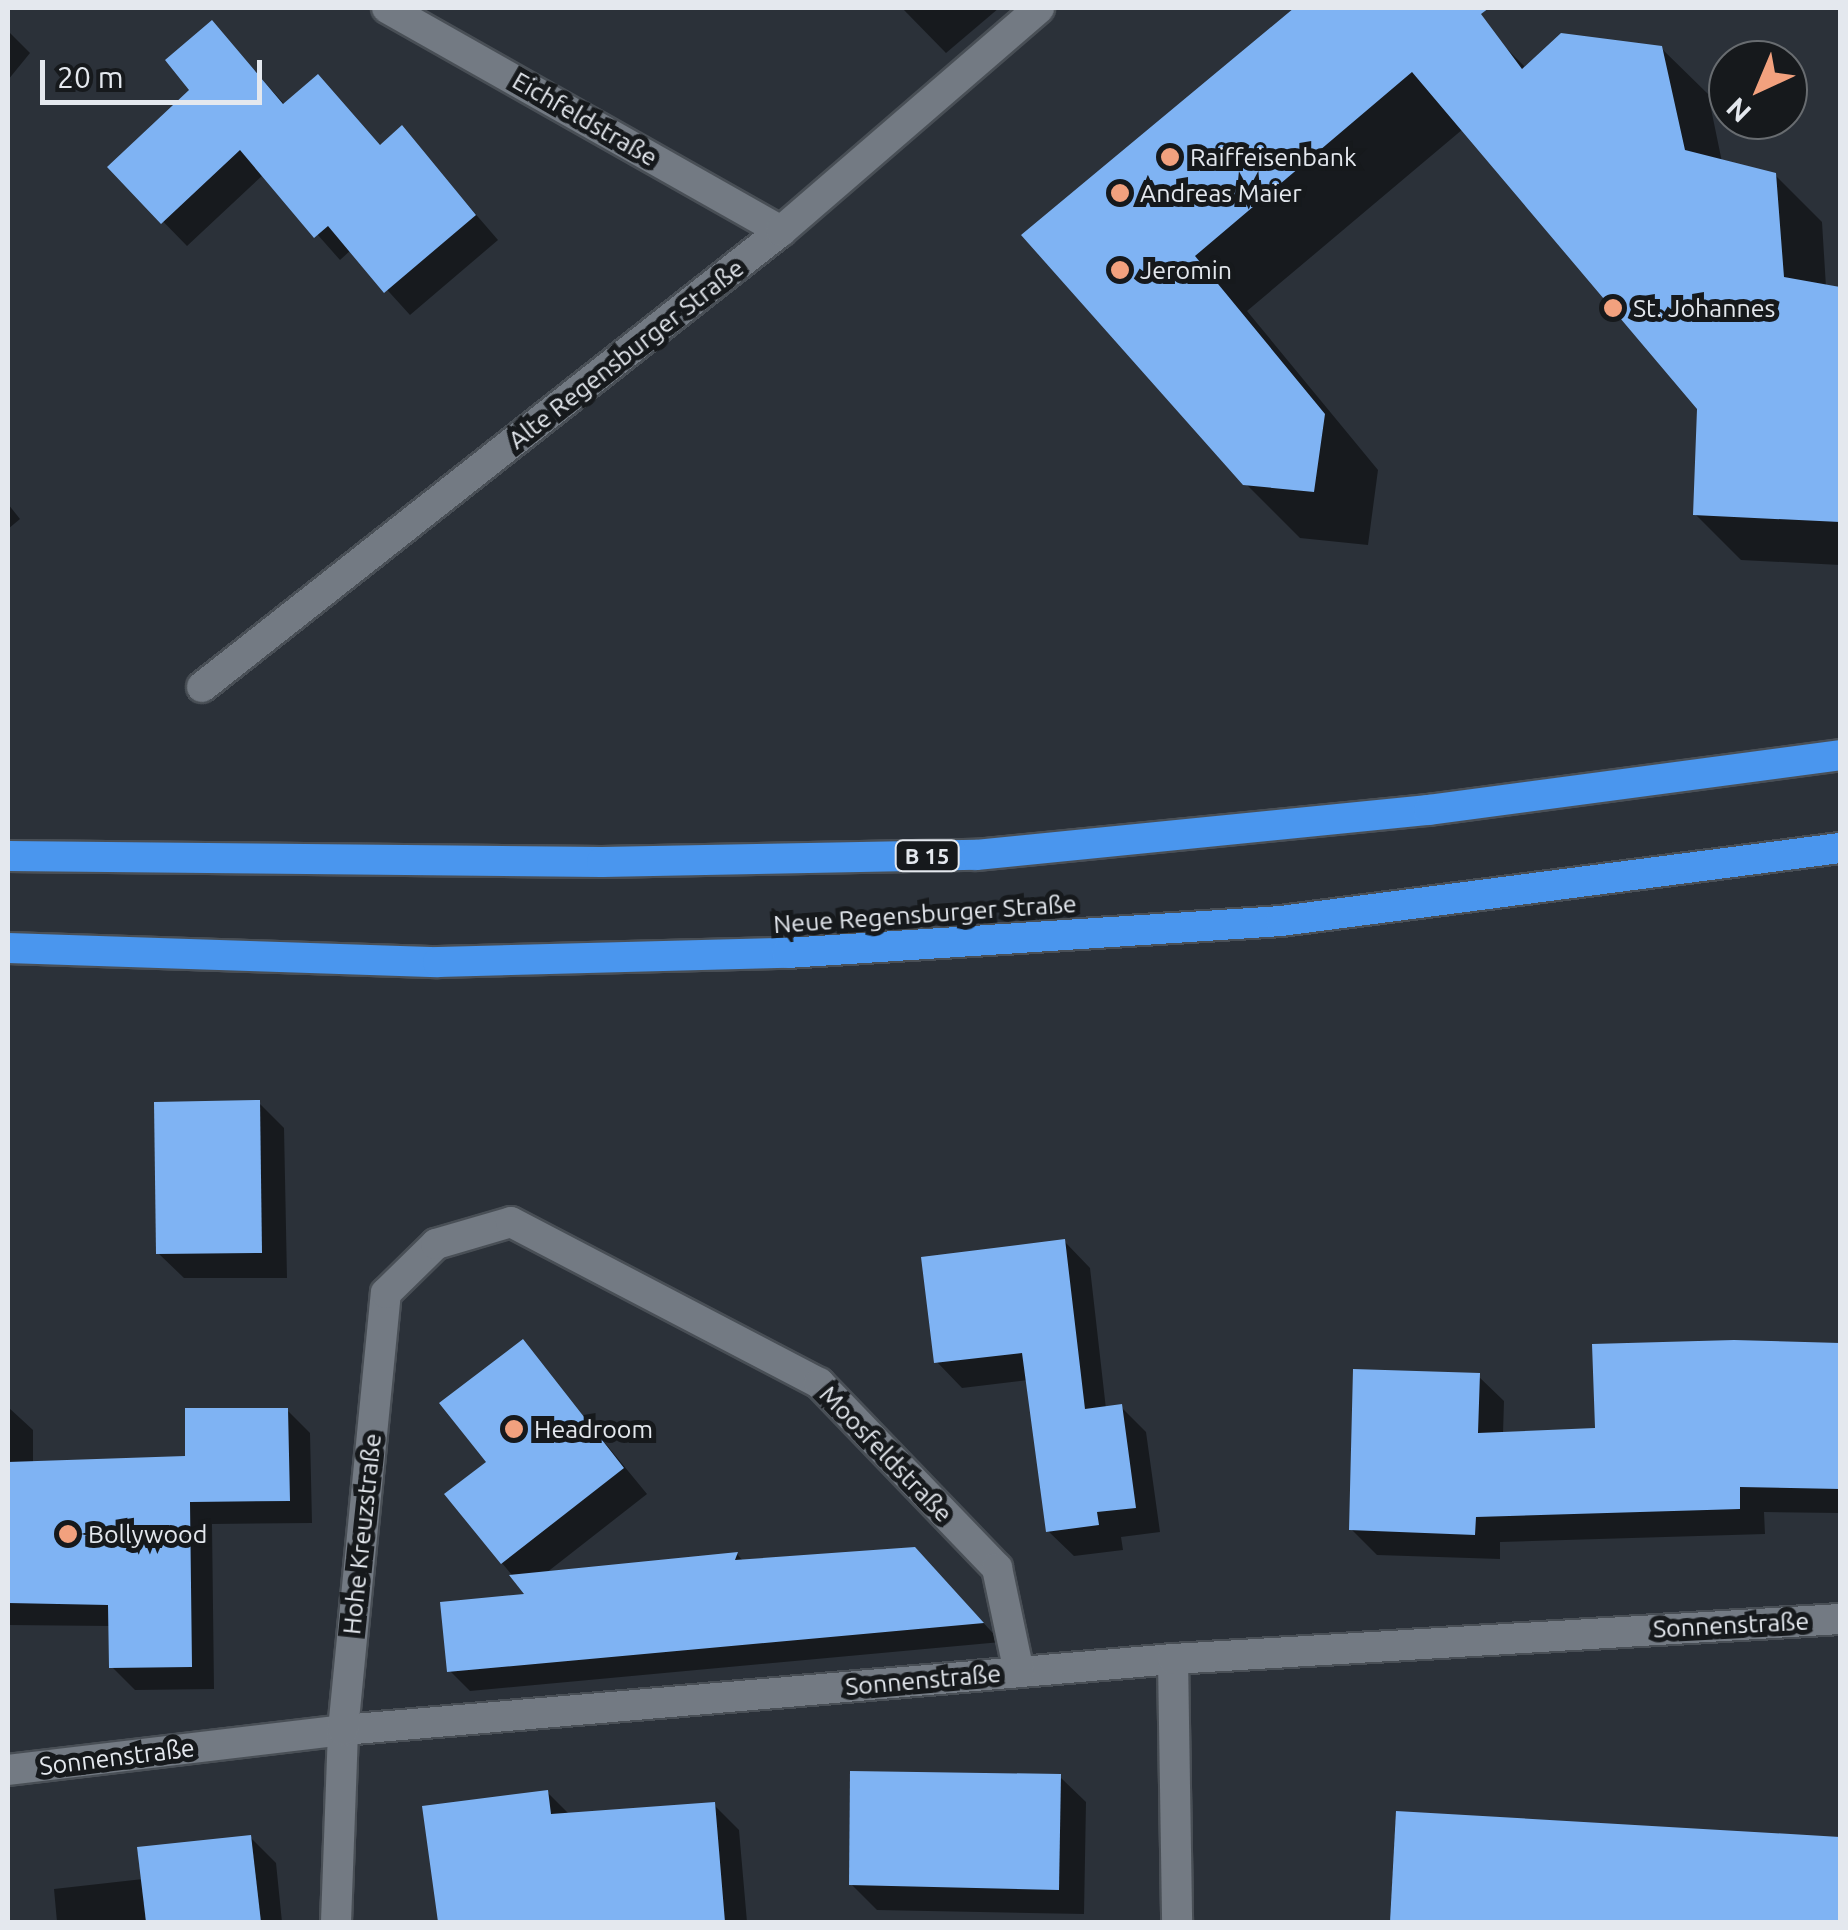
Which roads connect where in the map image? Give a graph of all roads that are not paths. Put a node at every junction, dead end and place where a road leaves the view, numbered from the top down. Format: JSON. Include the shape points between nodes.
{"nodes":[{"id":1,"x":391,"y":8,"type":"edge"},
{"id":2,"x":1039,"y":8,"type":"edge"},
{"id":3,"x":782,"y":231,"type":"junction"},
{"id":4,"x":202,"y":687,"type":"dead end"},
{"id":5,"x":1840,"y":755,"type":"edge"},
{"id":6,"x":1840,"y":848,"type":"edge"},
{"id":7,"x":8,"y":856,"type":"edge"},
{"id":8,"x":8,"y":948,"type":"edge"},
{"id":9,"x":511,"y":1222,"type":"joint"},
{"id":10,"x":1840,"y":1619,"type":"edge"},
{"id":11,"x":1173,"y":1659,"type":"junction"},
{"id":12,"x":1020,"y":1672,"type":"junction"},
{"id":13,"x":343,"y":1730,"type":"junction"},
{"id":14,"x":8,"y":1770,"type":"edge"},
{"id":15,"x":336,"y":1922,"type":"edge"},
{"id":16,"x":1177,"y":1922,"type":"edge"}],
"edges":[{"from":1,"to":3,"type":"street","name":"Eichfeldstraße"},
{"from":2,"to":3,"type":"street","name":"Alte Regensburger Straße"},
{"from":3,"to":4,"type":"street","name":"Alte Regensburger Straße"},
{"from":5,"to":7,"type":"highway","number":"B 15","via":[[1430,810],[976,854],[602,862]]},
{"from":6,"to":8,"type":"highway","name":"Neue Regensburger Straße","via":[[1281,921],[787,953],[438,962]]},
{"from":9,"to":12,"type":"street","name":"Moosfeldstraße","via":[[819,1383],[996,1568]]},
{"from":9,"to":13,"type":"street","name":"Hohe Kreuzstraße","via":[[436,1244],[386,1293]]},
{"from":10,"to":11,"type":"street","name":"Sonnenstraße"},
{"from":11,"to":12,"type":"street","name":"Sonnenstraße"},
{"from":11,"to":16,"type":"street"},
{"from":12,"to":13,"type":"street","name":"Sonnenstraße"},
{"from":13,"to":14,"type":"street","name":"Sonnenstraße"},
{"from":13,"to":15,"type":"street","name":"Hohe Kreuzstraße"}]}
